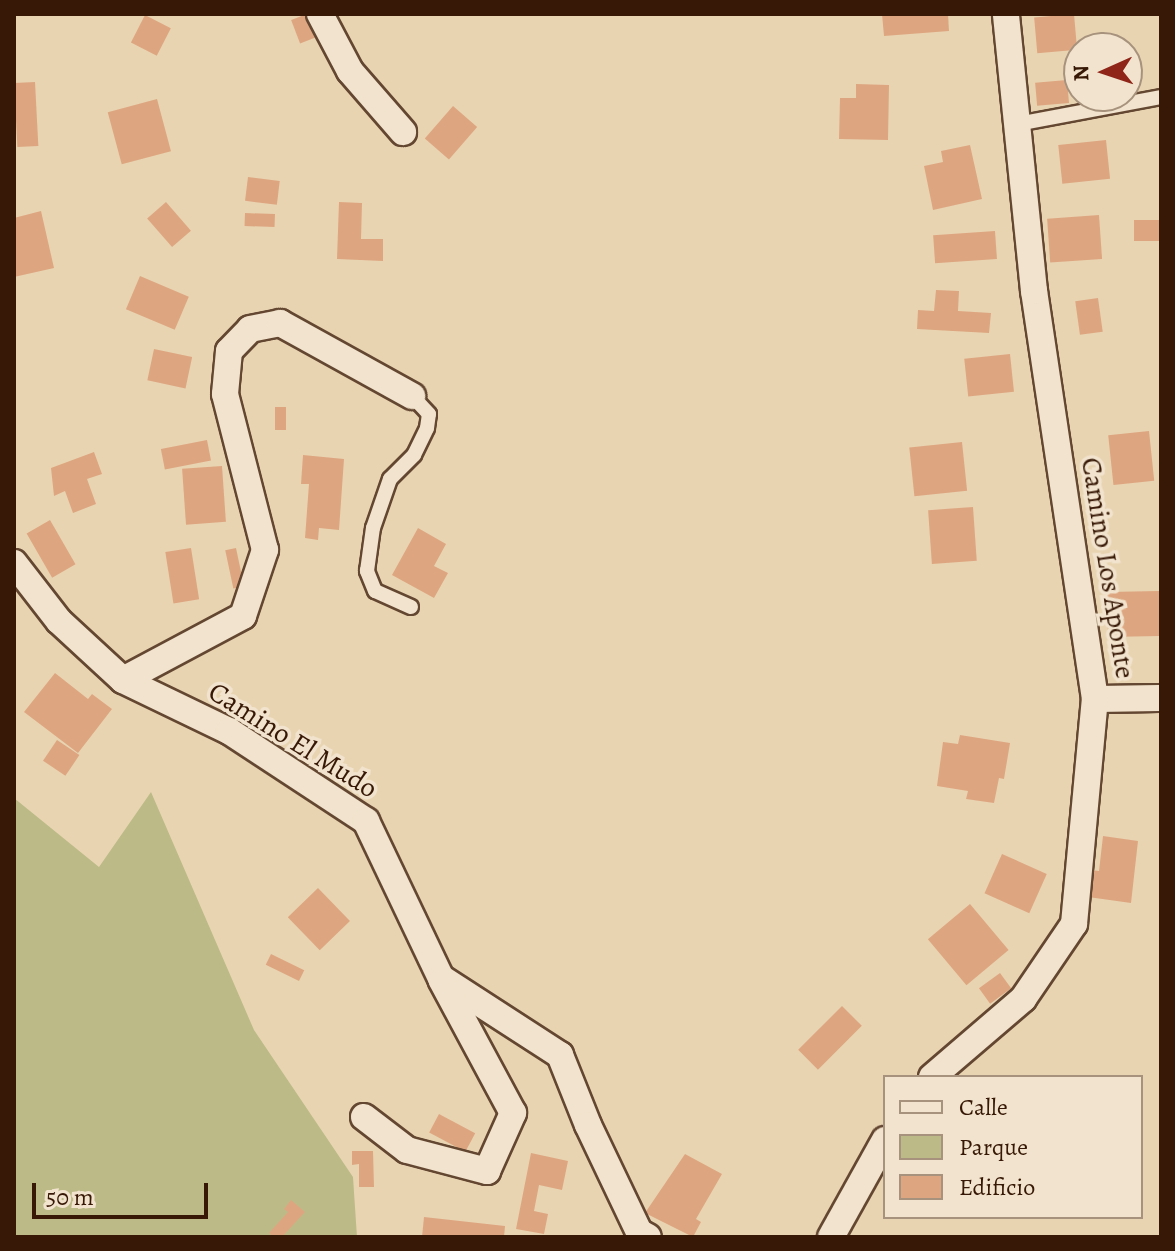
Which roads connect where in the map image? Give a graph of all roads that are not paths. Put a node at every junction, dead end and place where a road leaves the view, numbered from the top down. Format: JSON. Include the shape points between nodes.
{"nodes":[{"id":1,"x":320,"y":14,"type":"edge"},
{"id":2,"x":1006,"y":14,"type":"edge"},
{"id":3,"x":1161,"y":97,"type":"edge"},
{"id":4,"x":1017,"y":124,"type":"junction"},
{"id":5,"x":403,"y":132,"type":"dead end"},
{"id":6,"x":412,"y":396,"type":"joint"},
{"id":7,"x":14,"y":563,"type":"edge"},
{"id":8,"x":411,"y":607,"type":"dead end"},
{"id":9,"x":123,"y":680,"type":"junction"},
{"id":10,"x":1161,"y":698,"type":"edge"},
{"id":11,"x":1095,"y":699,"type":"junction"},
{"id":12,"x":441,"y":978,"type":"junction"},
{"id":13,"x":934,"y":1075,"type":"edge"},
{"id":14,"x":364,"y":1117,"type":"dead end"},
{"id":15,"x":883,"y":1144,"type":"edge"},
{"id":16,"x":648,"y":1237,"type":"edge"},
{"id":17,"x":831,"y":1237,"type":"edge"}],
"edges":[{"from":1,"to":5,"type":"street","via":[[350,71]]},
{"from":2,"to":4,"type":"street","name":"Camino Los Aponte"},
{"from":3,"to":4,"type":"lane"},
{"from":4,"to":11,"type":"street","name":"Camino Los Aponte","via":[[1034,291]]},
{"from":6,"to":8,"type":"lane","via":[[429,414],[427,428],[414,455],[390,479],[373,528],[367,571],[375,591]]},
{"from":6,"to":9,"type":"street","via":[[280,323],[250,329],[229,351],[225,394],[265,550],[243,616]]},
{"from":7,"to":9,"type":"street","name":"Camino El Mudo","via":[[59,621]]},
{"from":9,"to":12,"type":"street","name":"Camino El Mudo","via":[[229,731],[366,821]]},
{"from":10,"to":11,"type":"street"},
{"from":11,"to":13,"type":"street","name":"Camino Los Aponte","via":[[1074,924],[1023,999]]},
{"from":12,"to":14,"type":"street","name":"Camino El Mudo","via":[[513,1113],[487,1171],[407,1150]]},
{"from":12,"to":16,"type":"street","via":[[560,1055],[639,1232]]},
{"from":15,"to":17,"type":"street"}]}
